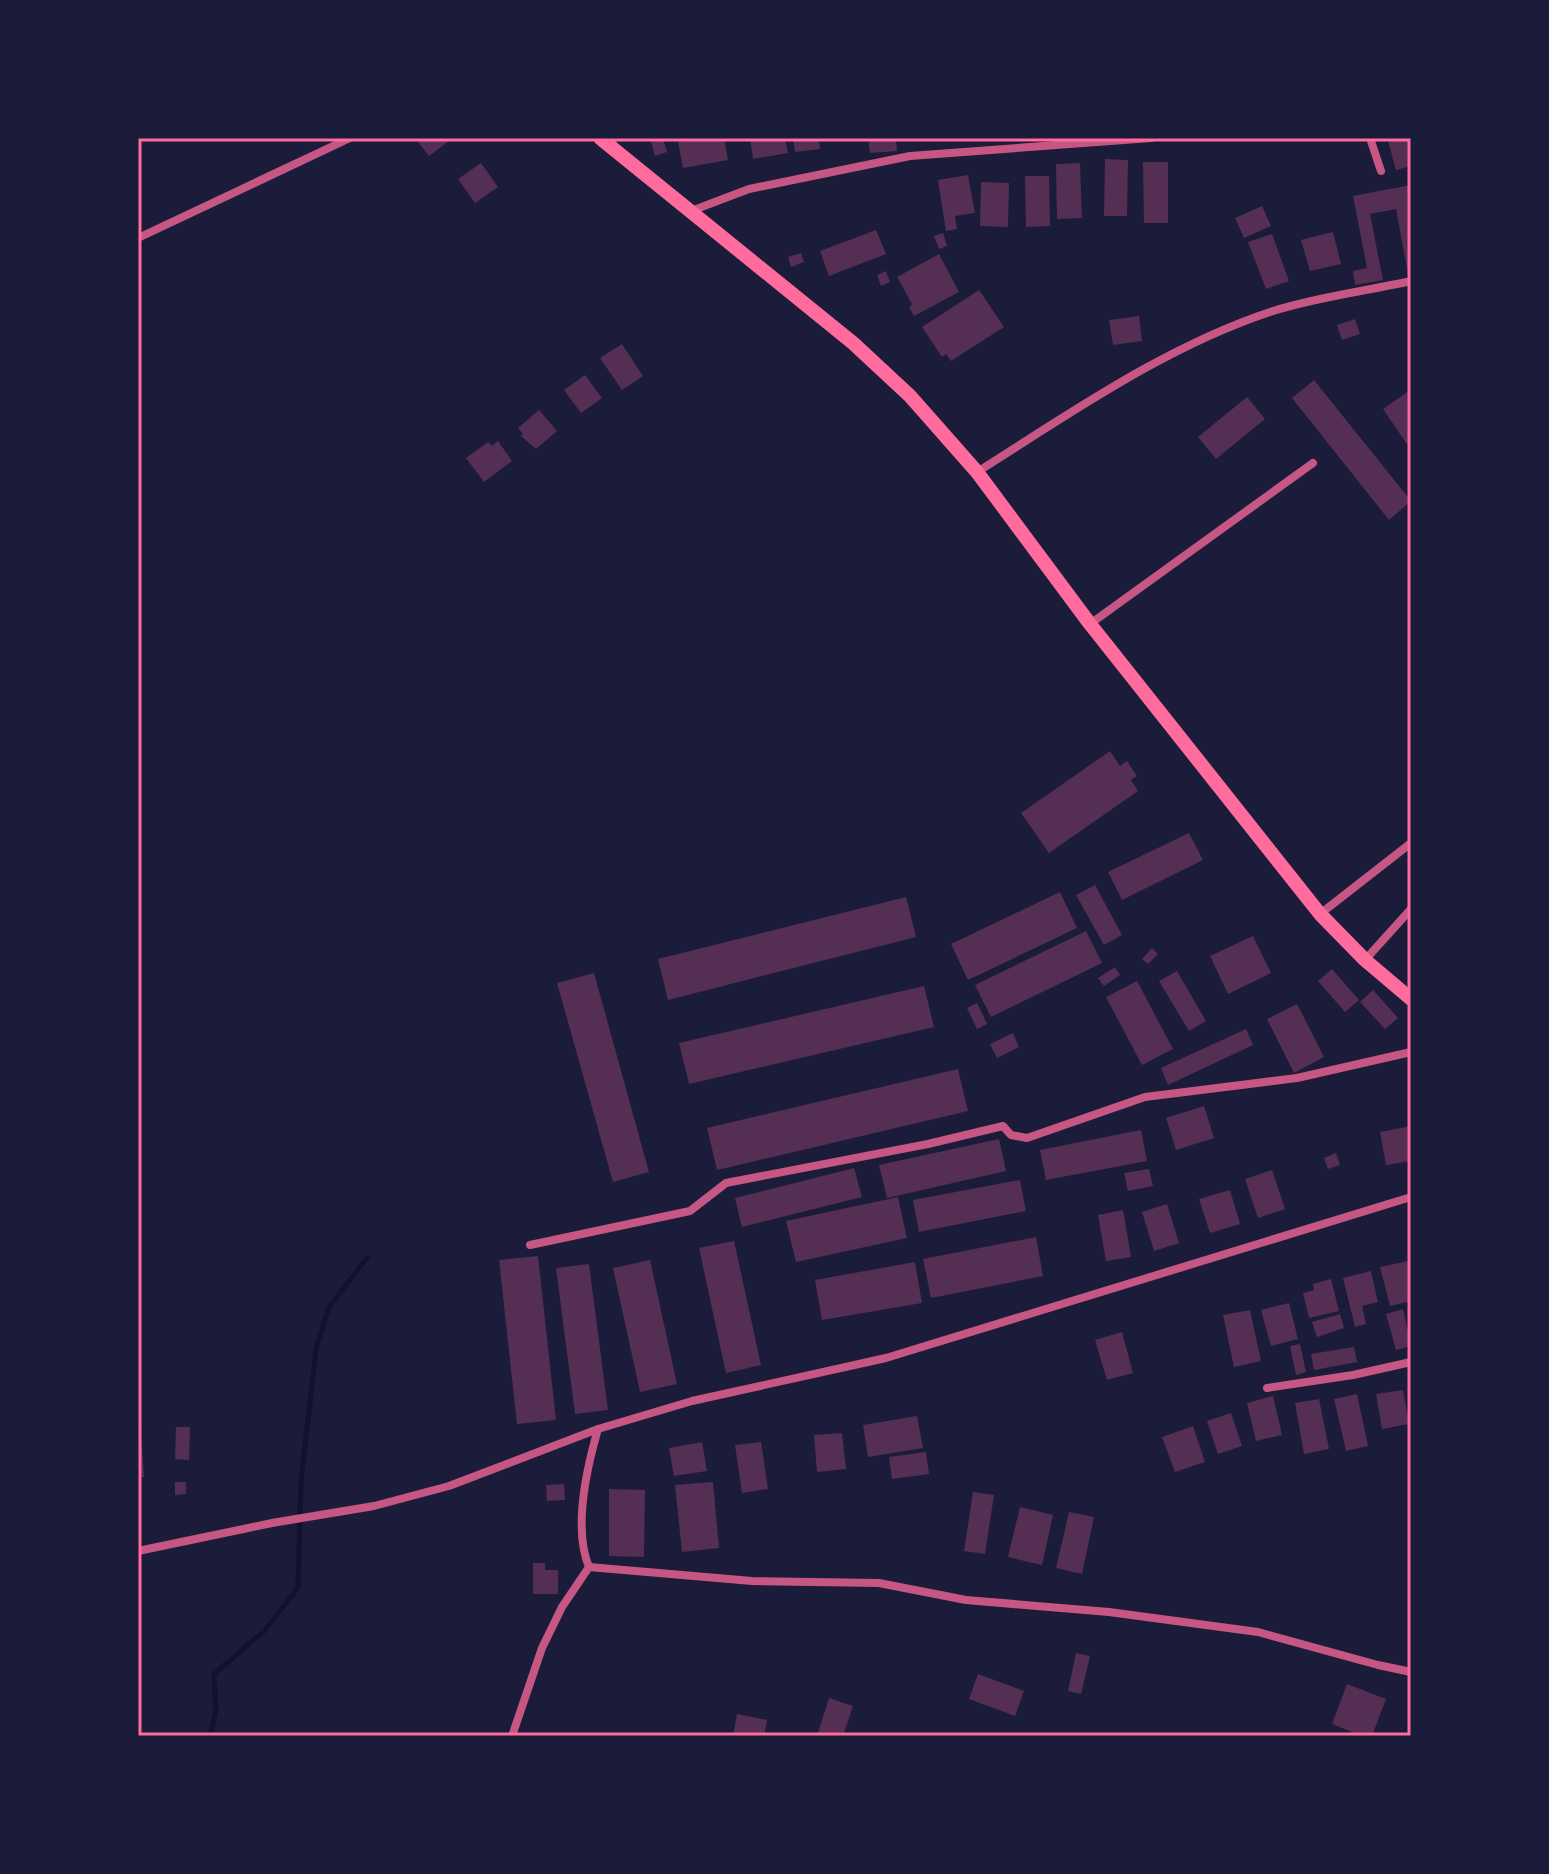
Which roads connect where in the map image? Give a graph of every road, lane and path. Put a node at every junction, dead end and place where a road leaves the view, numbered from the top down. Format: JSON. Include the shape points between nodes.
{"nodes":[{"id":1,"x":350,"y":138,"type":"edge"},
{"id":2,"x":600,"y":138,"type":"edge"},
{"id":3,"x":1151,"y":138,"type":"edge"},
{"id":4,"x":1370,"y":138,"type":"edge"},
{"id":5,"x":1381,"y":171,"type":"dead end"},
{"id":6,"x":691,"y":211,"type":"junction"},
{"id":7,"x":138,"y":238,"type":"edge"},
{"id":8,"x":1411,"y":281,"type":"edge"},
{"id":9,"x":1313,"y":463,"type":"dead end"},
{"id":10,"x":977,"y":472,"type":"junction"},
{"id":11,"x":1090,"y":624,"type":"junction"},
{"id":12,"x":1411,"y":843,"type":"edge"},
{"id":13,"x":1411,"y":909,"type":"edge"},
{"id":14,"x":1320,"y":914,"type":"junction"},
{"id":15,"x":1365,"y":960,"type":"junction"},
{"id":16,"x":1411,"y":999,"type":"edge"},
{"id":17,"x":1411,"y":1052,"type":"edge"},
{"id":18,"x":1411,"y":1197,"type":"edge"},
{"id":19,"x":530,"y":1245,"type":"dead end"},
{"id":20,"x":1411,"y":1362,"type":"edge"},
{"id":21,"x":1267,"y":1388,"type":"dead end"},
{"id":22,"x":598,"y":1429,"type":"junction"},
{"id":23,"x":138,"y":1551,"type":"edge"},
{"id":24,"x":589,"y":1567,"type":"junction"},
{"id":25,"x":1411,"y":1672,"type":"edge"},
{"id":26,"x":512,"y":1736,"type":"edge"}],
"edges":[{"from":1,"to":7,"type":"street"},
{"from":2,"to":6,"type":"main road"},
{"from":3,"to":6,"type":"street","via":[[910,156],[749,189]]},
{"from":4,"to":5,"type":"street"},
{"from":6,"to":10,"type":"main road","via":[[853,343],[910,396]]},
{"from":8,"to":10,"type":"street","via":[[1276,310],[1218,332],[1107,391]]},
{"from":9,"to":11,"type":"street"},
{"from":10,"to":11,"type":"main road"},
{"from":11,"to":14,"type":"main road"},
{"from":12,"to":14,"type":"street"},
{"from":13,"to":15,"type":"street"},
{"from":14,"to":15,"type":"main road"},
{"from":15,"to":16,"type":"main road"},
{"from":17,"to":19,"type":"street","via":[[1297,1078],[1145,1097],[1027,1138],[1011,1135],[1003,1126],[726,1183],[690,1211]]},
{"from":18,"to":22,"type":"street","via":[[886,1358],[692,1401]]},
{"from":20,"to":21,"type":"street"},
{"from":22,"to":23,"type":"street","via":[[449,1486],[374,1506]]},
{"from":22,"to":24,"type":"street","via":[[588,1464],[583,1525]]},
{"from":24,"to":25,"type":"street","via":[[752,1581],[879,1583],[966,1600],[1109,1612],[1258,1632]]},
{"from":24,"to":26,"type":"street","via":[[542,1648]]}]}
